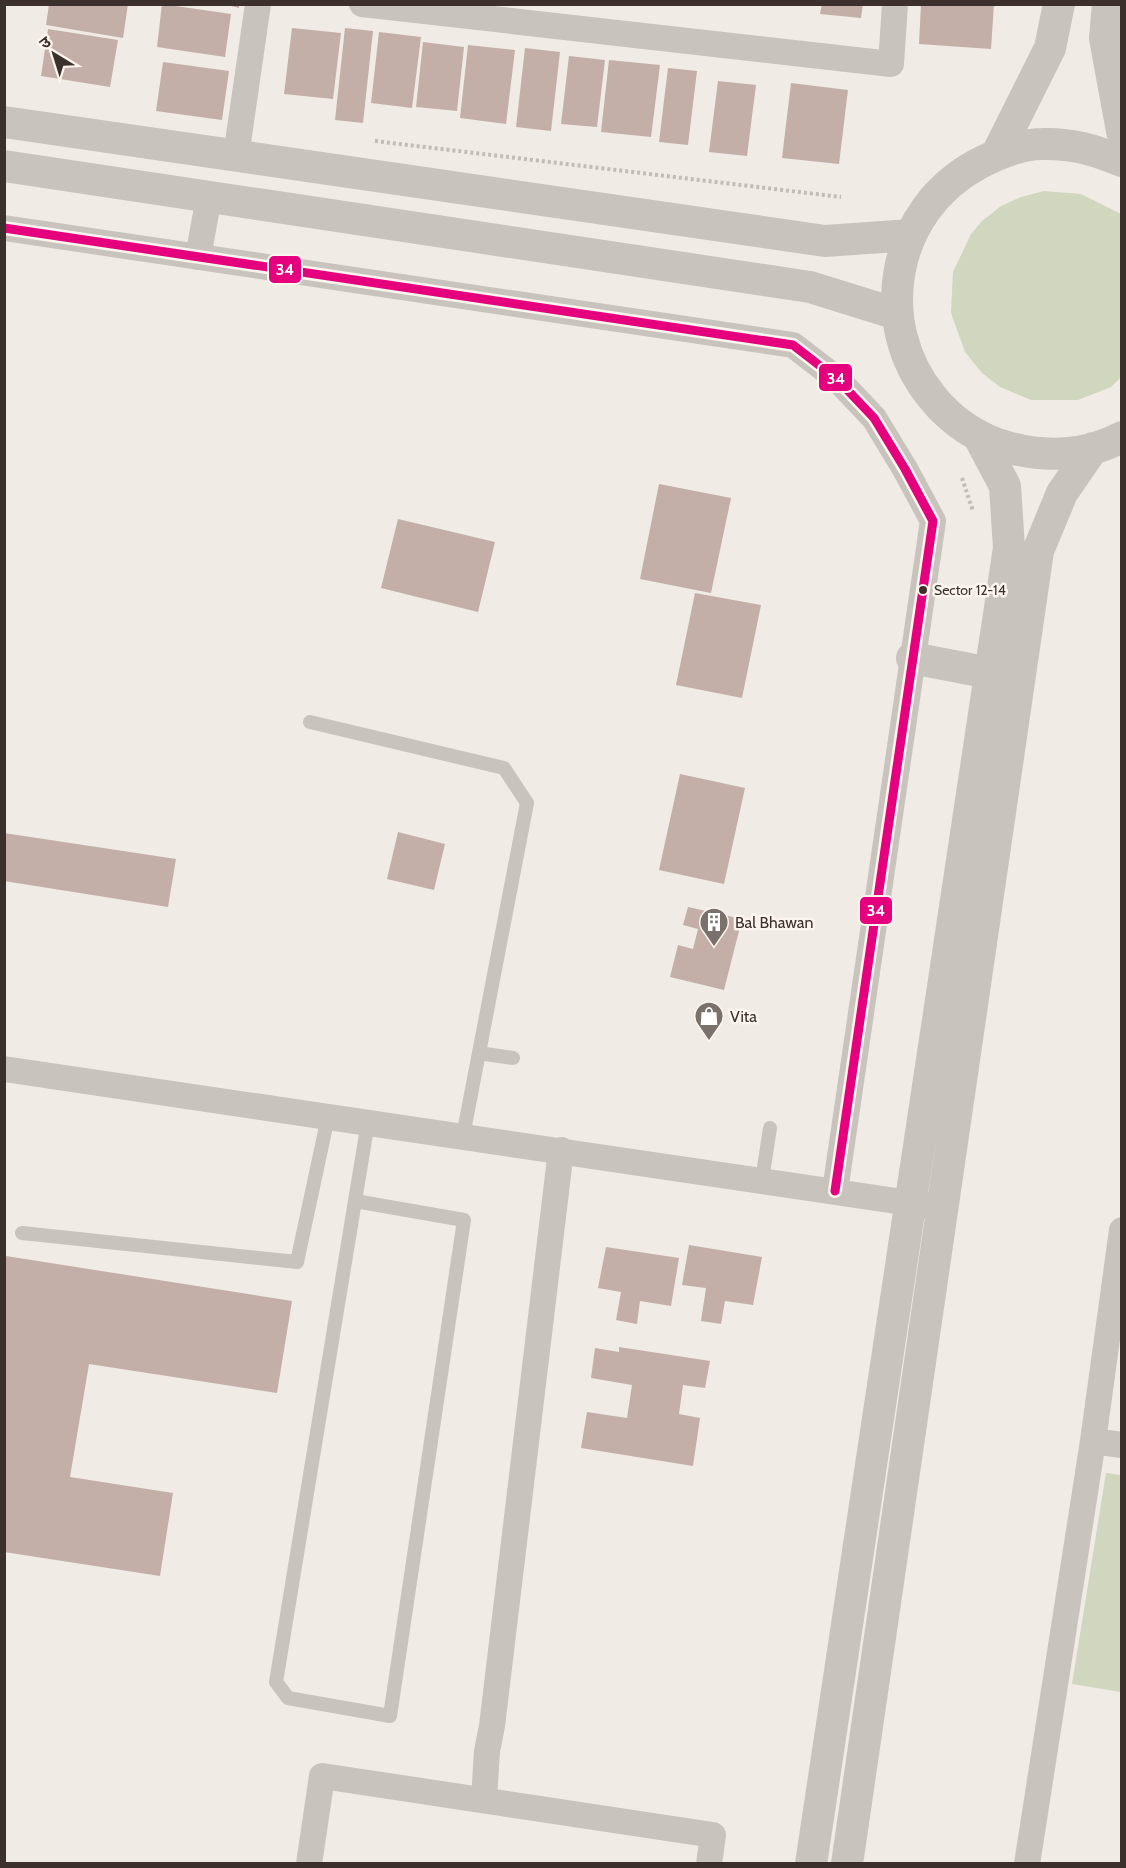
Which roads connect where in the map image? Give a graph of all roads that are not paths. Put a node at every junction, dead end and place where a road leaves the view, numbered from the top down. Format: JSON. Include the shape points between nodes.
{"nodes":[{"id":1,"x":258,"y":4,"type":"edge"},
{"id":2,"x":362,"y":4,"type":"edge"},
{"id":3,"x":895,"y":4,"type":"edge"},
{"id":4,"x":1059,"y":4,"type":"edge"},
{"id":5,"x":1108,"y":4,"type":"edge"},
{"id":6,"x":4,"y":122,"type":"edge"},
{"id":7,"x":1122,"y":131,"type":"edge"},
{"id":8,"x":997,"y":154,"type":"junction"},
{"id":9,"x":236,"y":156,"type":"junction"},
{"id":10,"x":1122,"y":161,"type":"edge"},
{"id":11,"x":4,"y":166,"type":"edge"},
{"id":12,"x":209,"y":197,"type":"junction"},
{"id":13,"x":4,"y":228,"type":"edge"},
{"id":14,"x":910,"y":235,"type":"junction"},
{"id":15,"x":198,"y":257,"type":"junction"},
{"id":16,"x":897,"y":314,"type":"junction"},
{"id":17,"x":978,"y":435,"type":"junction"},
{"id":18,"x":1122,"y":436,"type":"edge"},
{"id":19,"x":1093,"y":448,"type":"junction"},
{"id":20,"x":912,"y":658,"type":"junction"},
{"id":21,"x":990,"y":673,"type":"junction"},
{"id":22,"x":310,"y":722,"type":"dead end"},
{"id":23,"x":479,"y":1053,"type":"junction"},
{"id":24,"x":513,"y":1058,"type":"dead end"},
{"id":25,"x":4,"y":1070,"type":"edge"},
{"id":26,"x":328,"y":1117,"type":"junction"},
{"id":27,"x":368,"y":1122,"type":"junction"},
{"id":28,"x":771,"y":1128,"type":"dead end"},
{"id":29,"x":463,"y":1137,"type":"junction"},
{"id":30,"x":561,"y":1150,"type":"junction"},
{"id":31,"x":762,"y":1180,"type":"junction"},
{"id":32,"x":835,"y":1191,"type":"junction"},
{"id":33,"x":355,"y":1201,"type":"junction"},
{"id":34,"x":910,"y":1202,"type":"junction"},
{"id":35,"x":942,"y":1208,"type":"junction"},
{"id":36,"x":1122,"y":1230,"type":"edge"},
{"id":37,"x":22,"y":1233,"type":"dead end"},
{"id":38,"x":1093,"y":1441,"type":"junction"},
{"id":39,"x":1122,"y":1445,"type":"edge"},
{"id":40,"x":484,"y":1799,"type":"junction"},
{"id":41,"x":309,"y":1863,"type":"edge"},
{"id":42,"x":709,"y":1863,"type":"edge"},
{"id":43,"x":811,"y":1863,"type":"edge"},
{"id":44,"x":848,"y":1863,"type":"edge"},
{"id":45,"x":1027,"y":1863,"type":"edge"}],
"edges":[{"from":1,"to":9,"type":"street"},
{"from":2,"to":3,"type":"street","via":[[891,64]]},
{"from":4,"to":8,"type":"street","via":[[1050,48]]},
{"from":5,"to":7,"type":"street","via":[[1105,38]]},
{"from":6,"to":9,"type":"street"},
{"from":8,"to":10,"type":"street","via":[[1041,144],[1086,147]]},
{"from":8,"to":14,"type":"street","via":[[961,173],[932,201]]},
{"from":9,"to":14,"type":"street","via":[[825,241]]},
{"from":11,"to":12,"type":"street"},
{"from":12,"to":15,"type":"street"},
{"from":12,"to":16,"type":"street","via":[[810,287]]},
{"from":13,"to":15,"type":"street"},
{"from":14,"to":16,"type":"street","via":[[898,274]]},
{"from":15,"to":20,"type":"street","via":[[793,345],[837,380],[874,418],[933,521]]},
{"from":16,"to":17,"type":"street","via":[[910,363],[922,385],[957,422]]},
{"from":17,"to":19,"type":"street","via":[[999,445],[1034,453],[1070,453]]},
{"from":17,"to":21,"type":"street","via":[[1005,486],[1009,548]]},
{"from":18,"to":19,"type":"street"},
{"from":19,"to":35,"type":"street","via":[[1062,493],[1038,550]]},
{"from":20,"to":21,"type":"street"},
{"from":20,"to":32,"type":"street"},
{"from":21,"to":34,"type":"street"},
{"from":22,"to":23,"type":"lane","via":[[504,768],[527,803]]},
{"from":23,"to":24,"type":"lane"},
{"from":23,"to":29,"type":"lane"},
{"from":25,"to":26,"type":"street"},
{"from":26,"to":27,"type":"street"},
{"from":26,"to":37,"type":"lane","via":[[297,1262]]},
{"from":27,"to":29,"type":"street"},
{"from":27,"to":33,"type":"lane"},
{"from":28,"to":31,"type":"lane"},
{"from":29,"to":30,"type":"street"},
{"from":30,"to":31,"type":"street"},
{"from":30,"to":40,"type":"street"},
{"from":31,"to":32,"type":"street"},
{"from":32,"to":34,"type":"street"},
{"from":33,"to":33,"type":"lane","via":[[276,1682],[288,1698],[390,1716],[464,1220]]},
{"from":34,"to":35,"type":"street"},
{"from":34,"to":43,"type":"street"},
{"from":35,"to":44,"type":"street"},
{"from":36,"to":38,"type":"street"},
{"from":38,"to":39,"type":"street"},
{"from":38,"to":45,"type":"street"},
{"from":40,"to":41,"type":"street","via":[[322,1776]]},
{"from":40,"to":42,"type":"street","via":[[713,1835]]}]}
